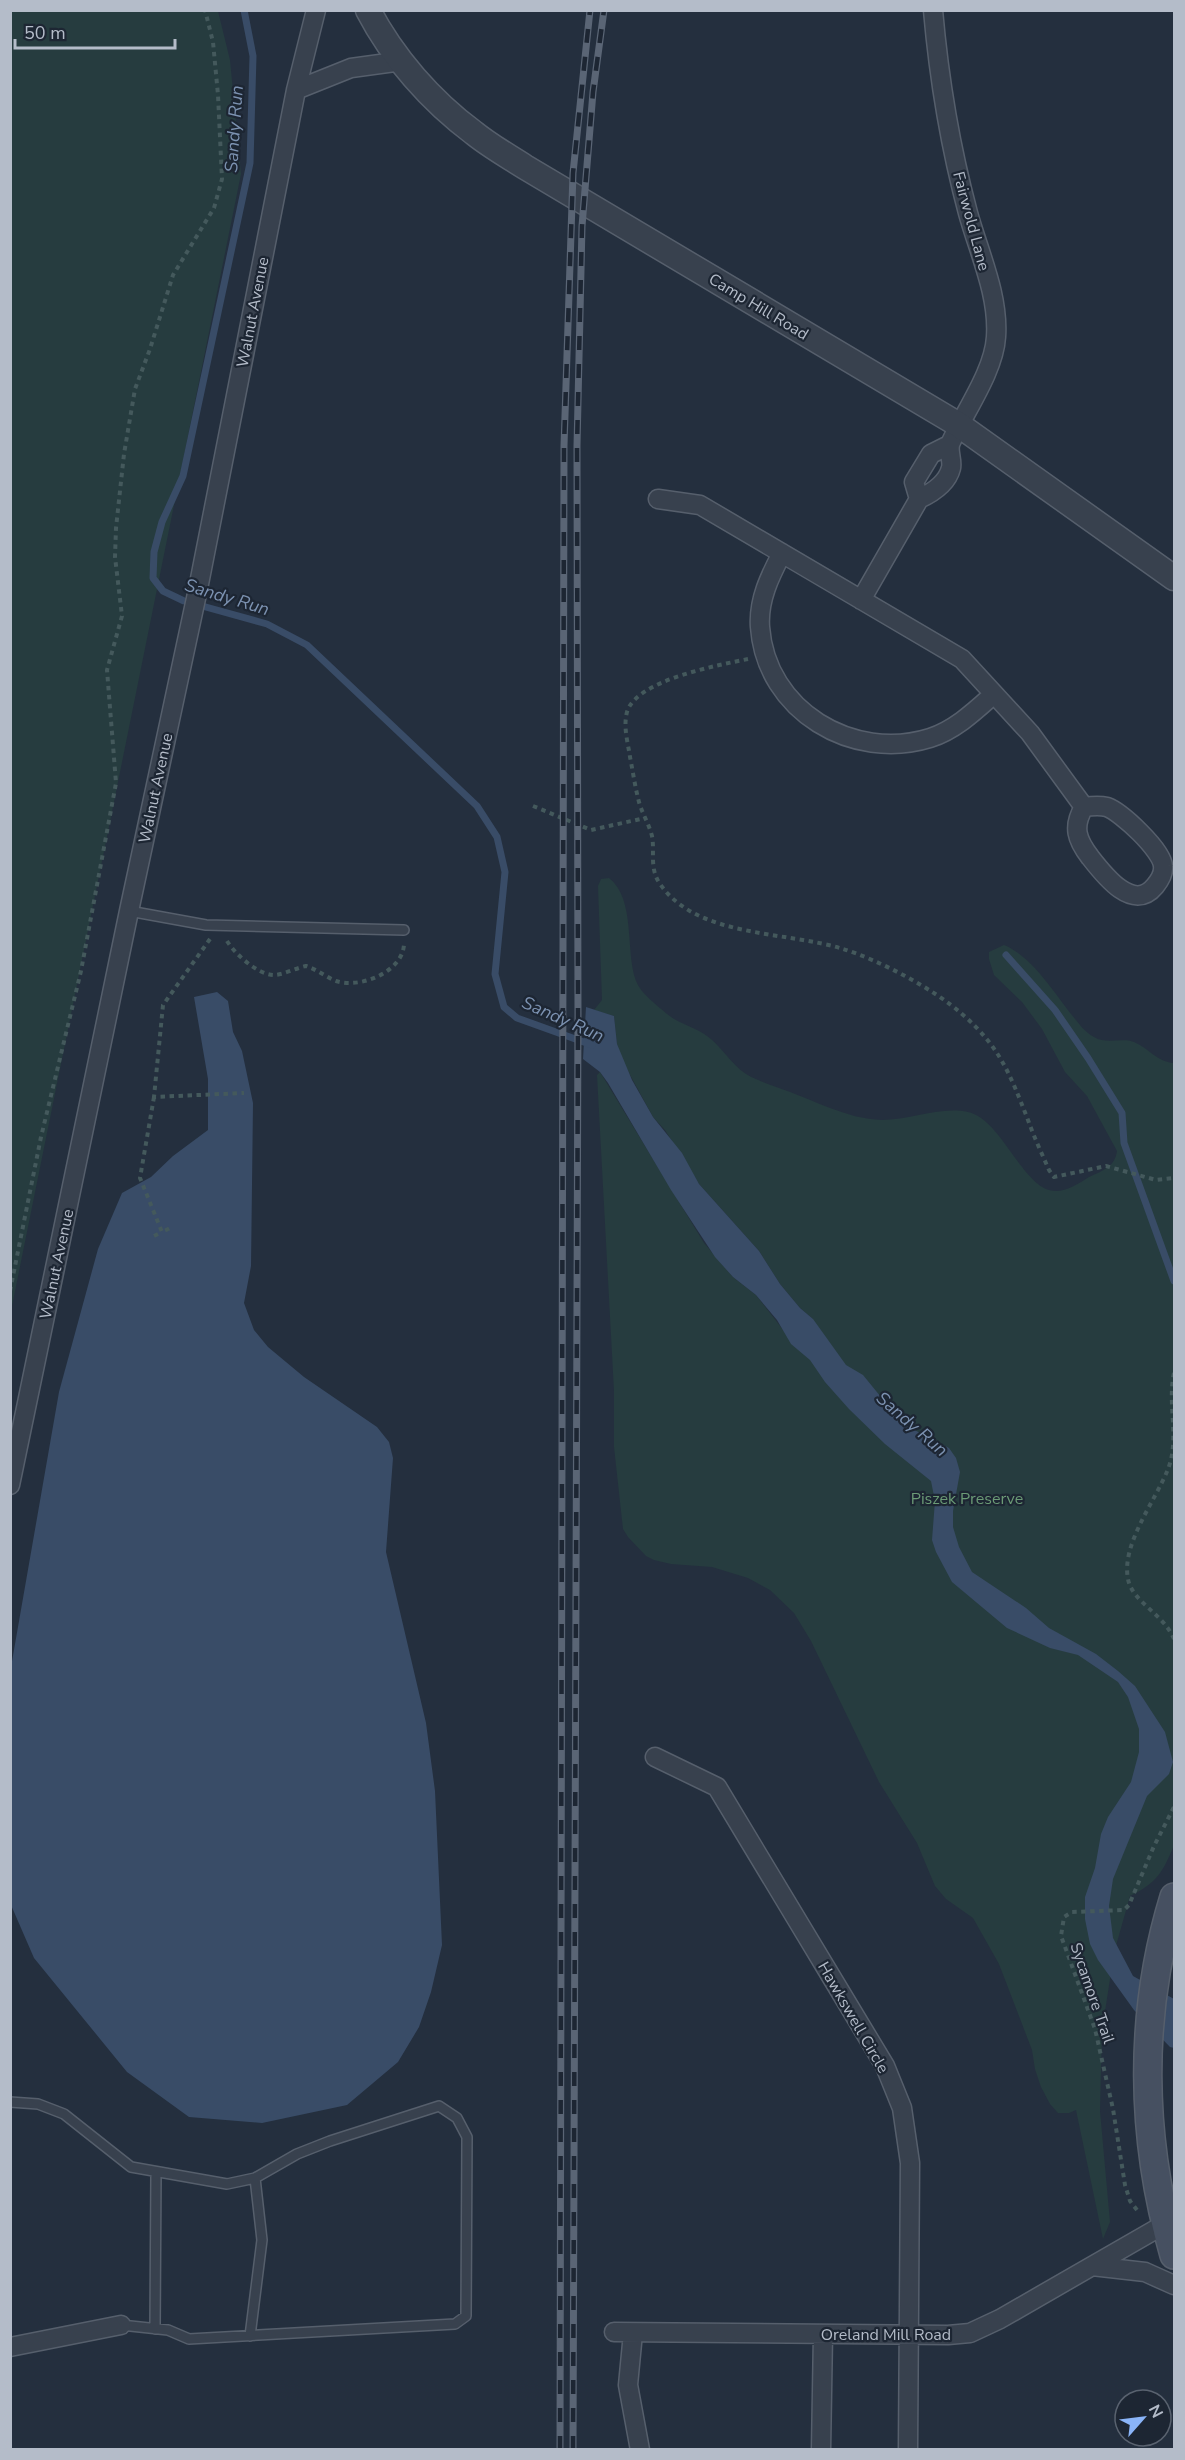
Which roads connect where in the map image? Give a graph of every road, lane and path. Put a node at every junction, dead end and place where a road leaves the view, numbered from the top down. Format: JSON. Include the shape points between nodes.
{"nodes":[{"id":1,"x":205,"y":10,"type":"edge"},
{"id":2,"x":316,"y":10,"type":"edge"},
{"id":3,"x":368,"y":10,"type":"edge"},
{"id":4,"x":933,"y":10,"type":"edge"},
{"id":5,"x":402,"y":61,"type":"junction"},
{"id":6,"x":296,"y":90,"type":"junction"},
{"id":7,"x":954,"y":435,"type":"junction"},
{"id":8,"x":658,"y":499,"type":"dead end"},
{"id":9,"x":919,"y":499,"type":"junction"},
{"id":10,"x":782,"y":553,"type":"junction"},
{"id":11,"x":1174,"y":578,"type":"edge"},
{"id":12,"x":861,"y":600,"type":"junction"},
{"id":13,"x":766,"y":655,"type":"junction"},
{"id":14,"x":994,"y":694,"type":"junction"},
{"id":15,"x":533,"y":806,"type":"dead end"},
{"id":16,"x":1084,"y":807,"type":"junction"},
{"id":17,"x":645,"y":818,"type":"junction"},
{"id":18,"x":129,"y":911,"type":"junction"},
{"id":19,"x":217,"y":925,"type":"junction"},
{"id":20,"x":404,"y":930,"type":"joint"},
{"id":21,"x":244,"y":1093,"type":"dead end"},
{"id":22,"x":154,"y":1097,"type":"junction"},
{"id":23,"x":1174,"y":1178,"type":"edge"},
{"id":24,"x":170,"y":1228,"type":"dead end"},
{"id":25,"x":162,"y":1232,"type":"junction"},
{"id":26,"x":154,"y":1236,"type":"dead end"},
{"id":27,"x":10,"y":1291,"type":"edge"},
{"id":28,"x":1174,"y":1373,"type":"edge"},
{"id":29,"x":10,"y":1485,"type":"edge"},
{"id":30,"x":1174,"y":1639,"type":"edge"},
{"id":31,"x":655,"y":1756,"type":"dead end"},
{"id":32,"x":1174,"y":1807,"type":"edge"},
{"id":33,"x":1174,"y":1897,"type":"edge"},
{"id":34,"x":10,"y":2102,"type":"edge"},
{"id":35,"x":156,"y":2172,"type":"junction"},
{"id":36,"x":255,"y":2178,"type":"junction"},
{"id":37,"x":1138,"y":2211,"type":"dead end"},
{"id":38,"x":1165,"y":2224,"type":"junction"},
{"id":39,"x":1174,"y":2255,"type":"edge"},
{"id":40,"x":1092,"y":2266,"type":"junction"},
{"id":41,"x":1174,"y":2285,"type":"edge"},
{"id":42,"x":121,"y":2325,"type":"joint"},
{"id":43,"x":155,"y":2329,"type":"junction"},
{"id":44,"x":614,"y":2332,"type":"dead end"},
{"id":45,"x":633,"y":2333,"type":"junction"},
{"id":46,"x":824,"y":2334,"type":"junction"},
{"id":47,"x":909,"y":2334,"type":"junction"},
{"id":48,"x":250,"y":2336,"type":"junction"},
{"id":49,"x":10,"y":2347,"type":"edge"},
{"id":50,"x":640,"y":2450,"type":"edge"},
{"id":51,"x":821,"y":2450,"type":"edge"},
{"id":52,"x":908,"y":2450,"type":"edge"}],
"edges":[{"from":1,"to":27,"type":"path","via":[[213,42],[222,179],[214,208],[172,274],[135,389],[116,528],[122,616],[107,670],[116,783],[83,960]]},
{"from":2,"to":6,"type":"street","name":"Walnut Avenue"},
{"from":3,"to":5,"type":"street","name":"Camp Hill Road"},
{"from":4,"to":7,"type":"street","name":"Fairwold Lane","via":[[951,142],[986,270],[996,338],[989,364]]},
{"from":5,"to":6,"type":"street","via":[[351,68]]},
{"from":5,"to":7,"type":"street","name":"Camp Hill Road","via":[[426,90],[475,134]]},
{"from":6,"to":18,"type":"street","name":"Walnut Avenue","via":[[198,589]]},
{"from":7,"to":9,"type":"street","via":[[951,468],[936,491]]},
{"from":7,"to":9,"type":"street","via":[[931,453],[914,482]]},
{"from":7,"to":11,"type":"street","name":"Camp Hill Road"},
{"from":8,"to":10,"type":"street","via":[[700,505]]},
{"from":9,"to":12,"type":"street"},
{"from":10,"to":12,"type":"street"},
{"from":10,"to":13,"type":"street","via":[[763,599],[760,626]]},
{"from":12,"to":14,"type":"street","via":[[962,659]]},
{"from":13,"to":14,"type":"street","via":[[785,694],[800,710],[821,726],[851,740],[908,743],[932,738],[952,728]]},
{"from":13,"to":17,"type":"path","via":[[685,674],[647,691],[631,703],[627,741]]},
{"from":14,"to":16,"type":"street","via":[[1030,733]]},
{"from":15,"to":17,"type":"path","via":[[591,830]]},
{"from":16,"to":16,"type":"street","via":[[1078,816],[1079,843],[1100,870],[1124,892],[1143,895],[1151,891],[1163,875],[1164,864],[1155,848],[1114,811]]},
{"from":17,"to":23,"type":"path","via":[[659,883],[683,906],[717,923],[822,943],[865,957],[962,1014],[1001,1057],[1051,1175],[1058,1177],[1106,1166],[1153,1179]]},
{"from":18,"to":19,"type":"lane"},
{"from":18,"to":29,"type":"street","name":"Walnut Avenue"},
{"from":19,"to":20,"type":"lane"},
{"from":19,"to":20,"type":"path","via":[[232,949],[262,973],[275,975],[306,966],[336,981],[353,983],[378,977],[394,964],[405,948]]},
{"from":19,"to":22,"type":"path","via":[[207,947],[163,1005]]},
{"from":21,"to":22,"type":"path"},
{"from":22,"to":25,"type":"path","via":[[140,1178]]},
{"from":24,"to":25,"type":"path"},
{"from":25,"to":26,"type":"path"},
{"from":28,"to":30,"type":"path","via":[[1173,1452],[1126,1566],[1131,1589],[1162,1619]]},
{"from":31,"to":47,"type":"street","name":"Hawkswell Circle","via":[[717,1787],[885,2066],[902,2108],[910,2163]]},
{"from":32,"to":37,"type":"path","name":"Sycamore Trail","via":[[1124,1910],[1072,1912],[1064,1917],[1061,1936],[1095,2029],[1125,2185]]},
{"from":33,"to":38,"type":"main road","via":[[1155,1982],[1148,2049],[1148,2127]]},
{"from":34,"to":35,"type":"lane","via":[[38,2104],[64,2114],[131,2167]]},
{"from":35,"to":36,"type":"lane","via":[[227,2184]]},
{"from":35,"to":43,"type":"lane"},
{"from":36,"to":48,"type":"lane","via":[[262,2240]]},
{"from":36,"to":48,"type":"lane","via":[[330,2141],[439,2106],[457,2118],[467,2137],[466,2316],[455,2324]]},
{"from":38,"to":39,"type":"main road"},
{"from":38,"to":40,"type":"street","name":"Oreland Mill Road"},
{"from":40,"to":41,"type":"street","via":[[1145,2272]]},
{"from":40,"to":47,"type":"street","name":"Oreland Mill Road","via":[[970,2333]]},
{"from":42,"to":43,"type":"lane"},
{"from":42,"to":49,"type":"street"},
{"from":43,"to":48,"type":"lane","via":[[189,2339]]},
{"from":44,"to":45,"type":"street","name":"Oreland Mill Road"},
{"from":45,"to":46,"type":"street","name":"Oreland Mill Road"},
{"from":45,"to":50,"type":"street","via":[[628,2385]]},
{"from":46,"to":47,"type":"street","name":"Oreland Mill Road"},
{"from":46,"to":51,"type":"street"},
{"from":47,"to":52,"type":"street","name":"Hawkswell Circle"}]}
